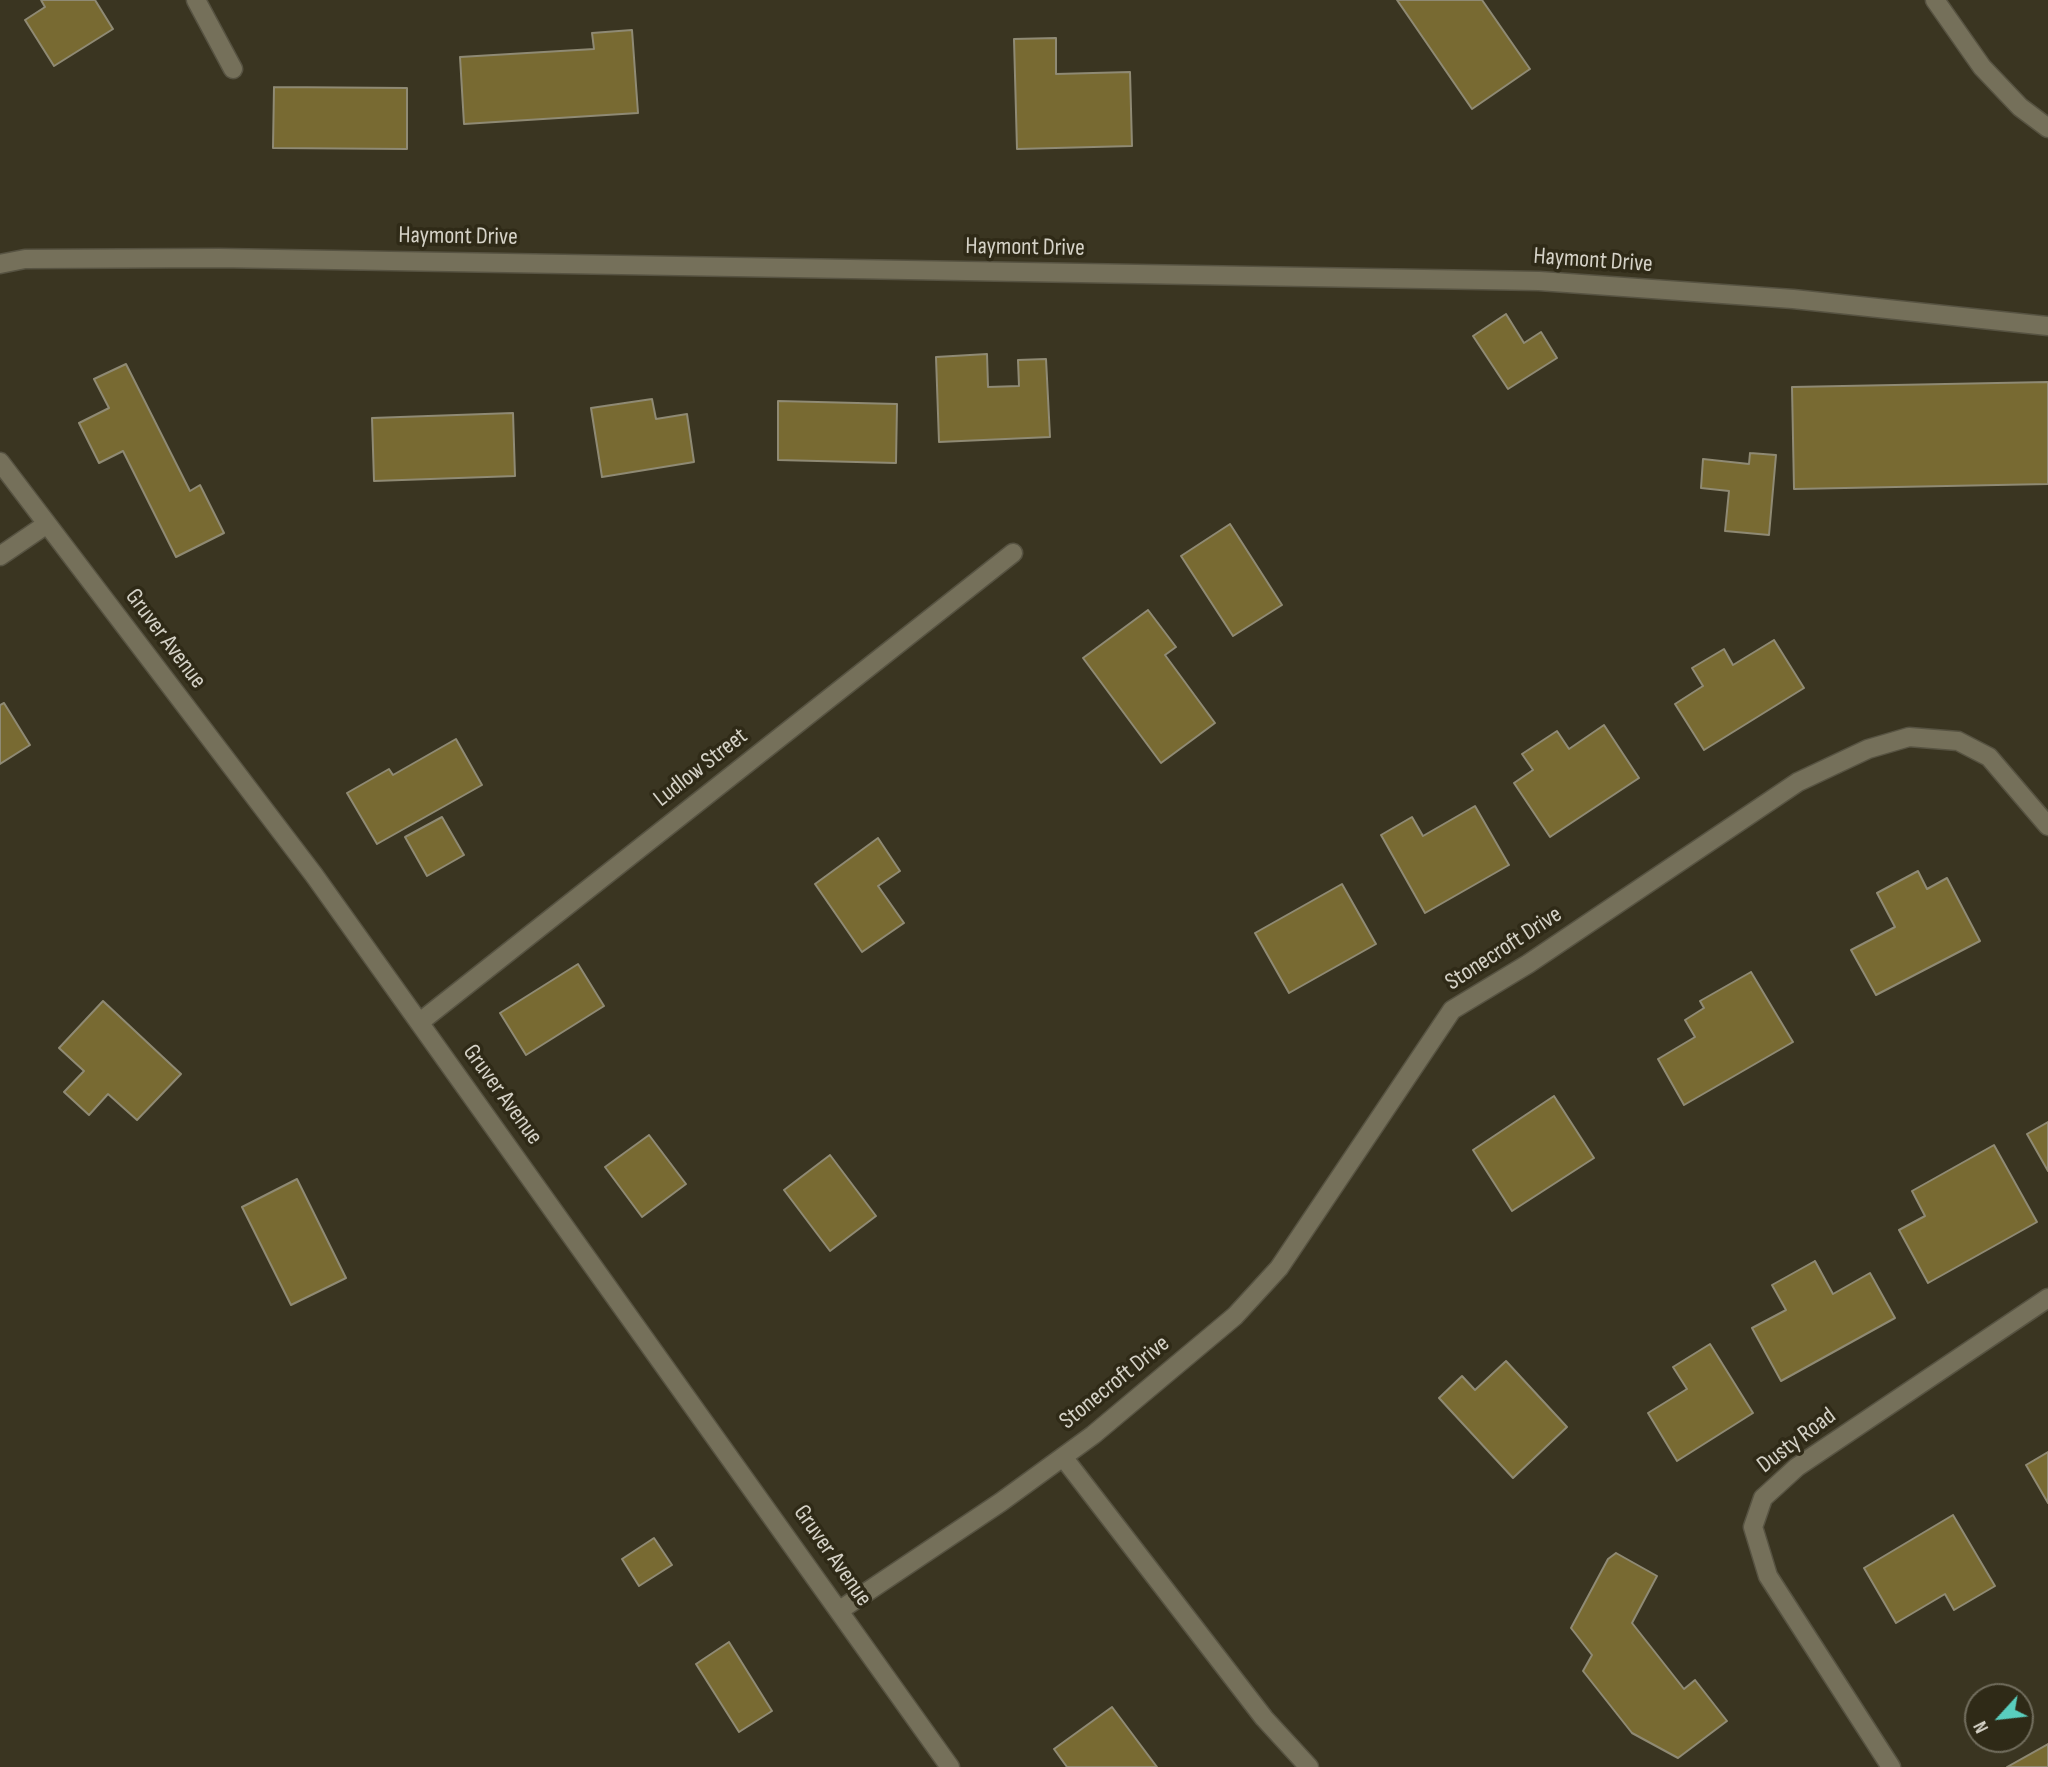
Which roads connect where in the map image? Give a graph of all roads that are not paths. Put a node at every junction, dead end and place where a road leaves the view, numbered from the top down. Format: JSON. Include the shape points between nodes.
{"nodes":[{"id":1,"x":197,"y":0,"type":"edge"},
{"id":2,"x":1935,"y":0,"type":"edge"},
{"id":3,"x":233,"y":69,"type":"dead end"},
{"id":4,"x":2048,"y":128,"type":"edge"},
{"id":5,"x":0,"y":264,"type":"edge"},
{"id":6,"x":2048,"y":326,"type":"edge"},
{"id":7,"x":0,"y":462,"type":"edge"},
{"id":8,"x":47,"y":524,"type":"junction"},
{"id":9,"x":1013,"y":553,"type":"dead end"},
{"id":10,"x":0,"y":556,"type":"edge"},
{"id":11,"x":2048,"y":826,"type":"edge"},
{"id":12,"x":420,"y":1022,"type":"junction"},
{"id":13,"x":2048,"y":1298,"type":"edge"},
{"id":14,"x":1063,"y":1457,"type":"junction"},
{"id":15,"x":840,"y":1610,"type":"junction"},
{"id":16,"x":950,"y":1767,"type":"edge"},
{"id":17,"x":1309,"y":1767,"type":"edge"},
{"id":18,"x":1891,"y":1767,"type":"edge"}],
"edges":[{"from":1,"to":3,"type":"street"},
{"from":2,"to":4,"type":"street","via":[[1982,67],[2020,107]]},
{"from":5,"to":6,"type":"street","name":"Haymont Drive","via":[[219,258],[1539,281],[1793,299]]},
{"from":7,"to":8,"type":"street","name":"Gruver Avenue"},
{"from":8,"to":10,"type":"street"},
{"from":8,"to":12,"type":"street","name":"Gruver Avenue"},
{"from":9,"to":12,"type":"street","name":"Ludlow Street"},
{"from":11,"to":14,"type":"street","name":"Stonecroft Drive","via":[[1990,757],[1958,741],[1909,737],[1868,749],[1798,782],[1452,1010],[1279,1268],[1235,1316]]},
{"from":12,"to":15,"type":"street","name":"Gruver Avenue"},
{"from":13,"to":18,"type":"street","name":"Dusty Road","via":[[1797,1467],[1763,1498],[1752,1527],[1768,1576]]},
{"from":14,"to":15,"type":"street","name":"Stonecroft Drive"},
{"from":14,"to":17,"type":"street","name":"Stonecroft Drive","via":[[1264,1718]]},
{"from":15,"to":16,"type":"street","name":"Gruver Avenue"}]}
